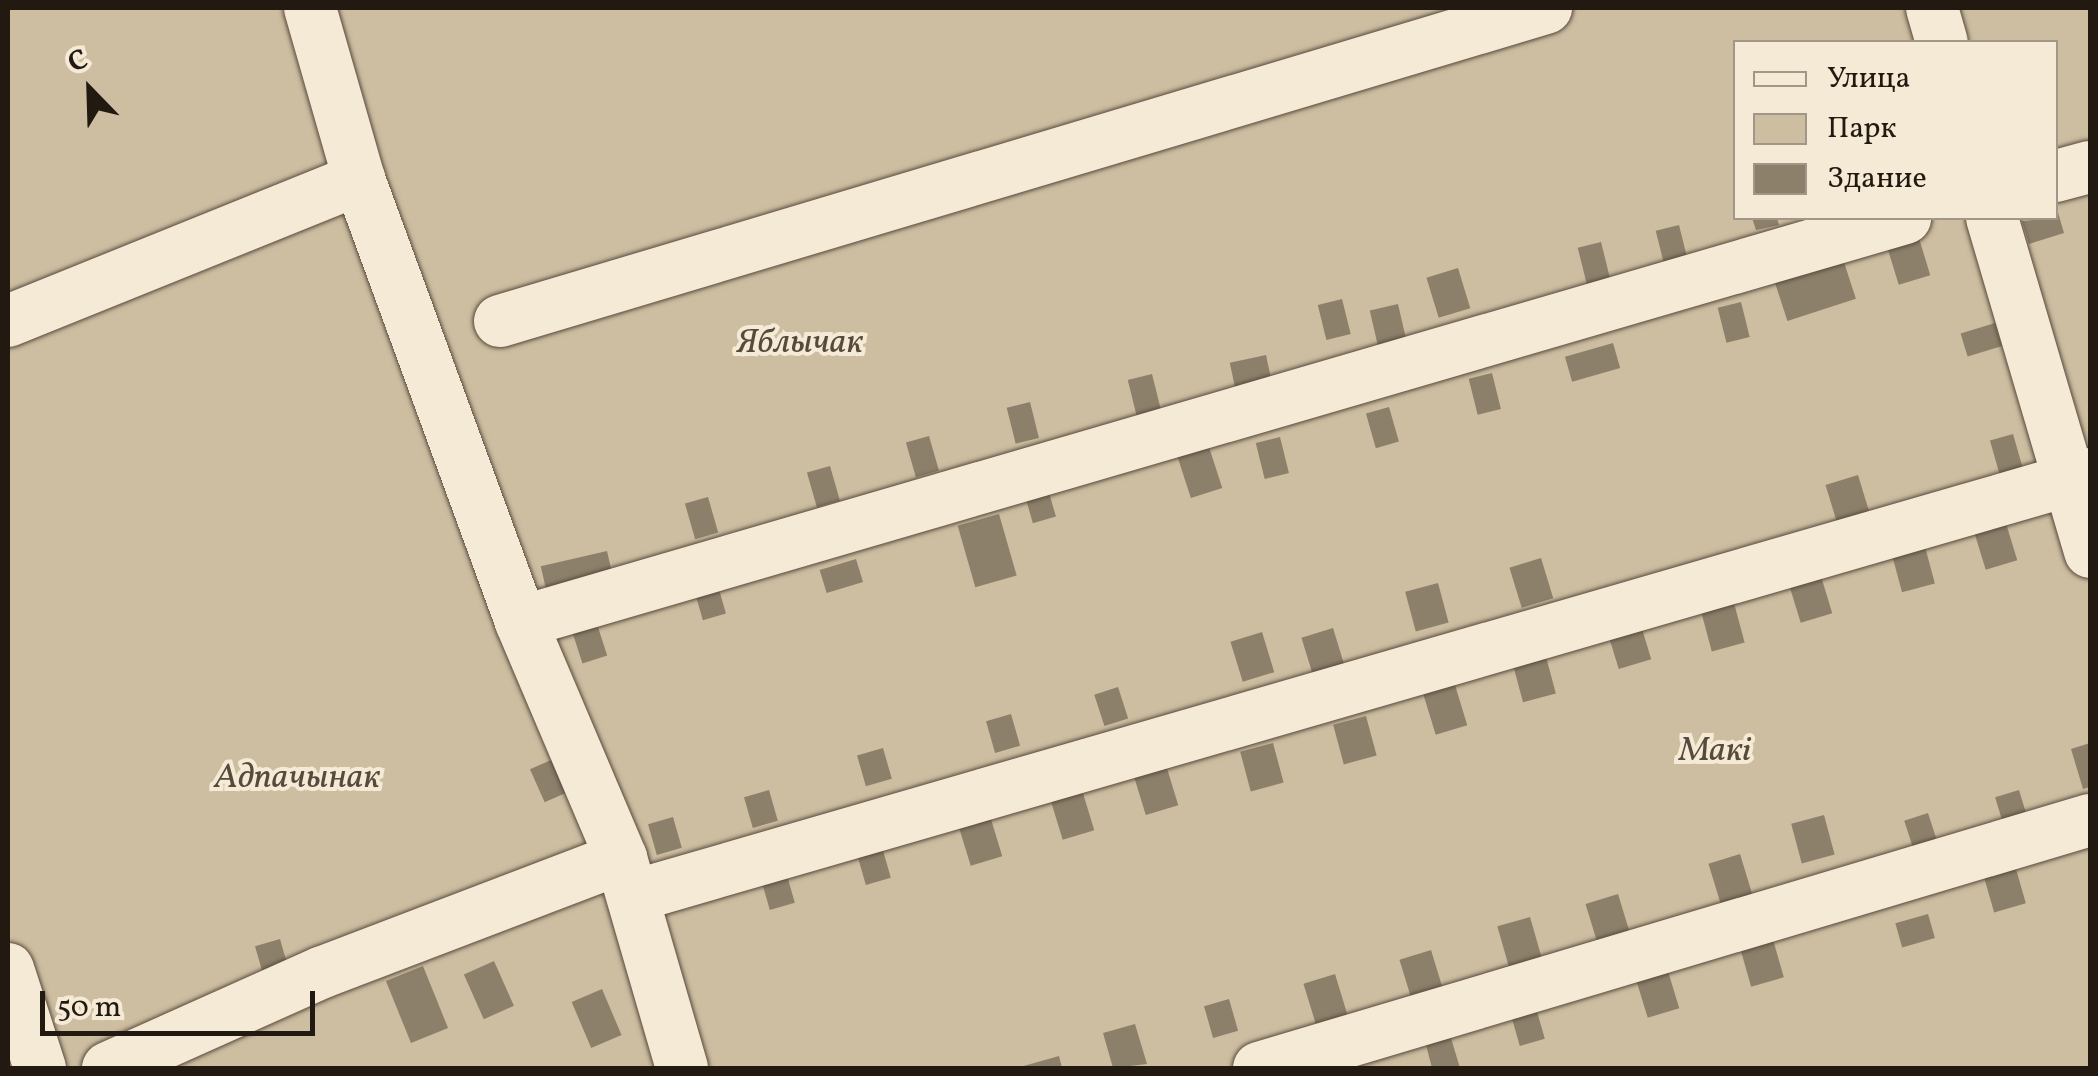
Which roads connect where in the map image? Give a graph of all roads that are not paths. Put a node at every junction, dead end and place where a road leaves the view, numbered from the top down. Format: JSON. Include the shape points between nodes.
{"nodes":[{"id":1,"x":310,"y":8,"type":"edge"},
{"id":2,"x":1546,"y":8,"type":"edge"},
{"id":3,"x":1932,"y":8,"type":"edge"},
{"id":4,"x":1941,"y":40,"type":"edge"},
{"id":5,"x":2090,"y":167,"type":"edge"},
{"id":6,"x":2058,"y":175,"type":"edge"},
{"id":7,"x":358,"y":179,"type":"junction"},
{"id":8,"x":1898,"y":220,"type":"edge"},
{"id":9,"x":1993,"y":220,"type":"edge"},
{"id":10,"x":8,"y":321,"type":"edge"},
{"id":11,"x":500,"y":321,"type":"dead end"},
{"id":12,"x":2080,"y":477,"type":"edge"},
{"id":13,"x":2090,"y":552,"type":"edge"},
{"id":14,"x":520,"y":622,"type":"junction"},
{"id":15,"x":2090,"y":820,"type":"edge"},
{"id":16,"x":627,"y":877,"type":"junction"},
{"id":17,"x":8,"y":969,"type":"edge"},
{"id":18,"x":664,"y":1063,"type":"edge"},
{"id":19,"x":40,"y":1068,"type":"edge"},
{"id":20,"x":108,"y":1068,"type":"edge"},
{"id":21,"x":1259,"y":1068,"type":"edge"}],
"edges":[{"from":1,"to":7,"type":"lane"},
{"from":2,"to":11,"type":"lane"},
{"from":3,"to":4,"type":"lane"},
{"from":5,"to":6,"type":"lane"},
{"from":7,"to":10,"type":"lane"},
{"from":7,"to":14,"type":"lane"},
{"from":8,"to":14,"type":"lane"},
{"from":9,"to":12,"type":"lane"},
{"from":12,"to":13,"type":"lane"},
{"from":12,"to":16,"type":"lane"},
{"from":14,"to":16,"type":"lane"},
{"from":15,"to":21,"type":"lane"},
{"from":16,"to":18,"type":"lane"},
{"from":16,"to":20,"type":"lane","via":[[323,972]]},
{"from":17,"to":19,"type":"lane"}]}
